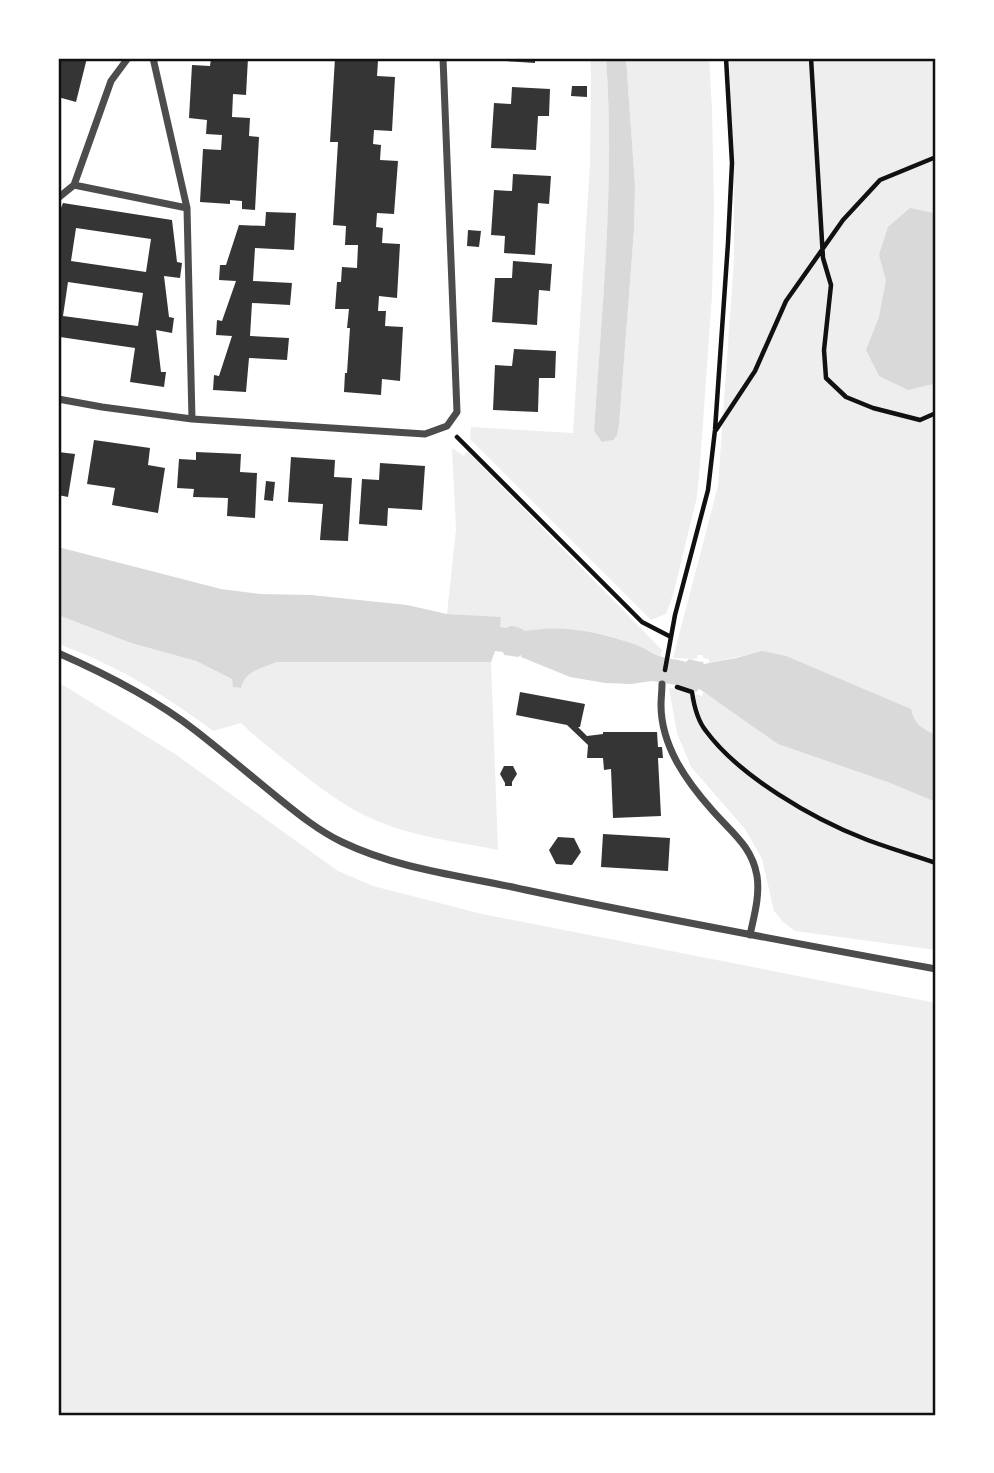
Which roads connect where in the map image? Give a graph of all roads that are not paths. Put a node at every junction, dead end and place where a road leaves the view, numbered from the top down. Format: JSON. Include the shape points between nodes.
{"nodes":[{"id":1,"x":128,"y":58,"type":"edge"},
{"id":2,"x":153,"y":58,"type":"edge"},
{"id":3,"x":443,"y":58,"type":"edge"},
{"id":4,"x":74,"y":185,"type":"junction"},
{"id":5,"x":58,"y":198,"type":"edge"},
{"id":6,"x":187,"y":208,"type":"junction"},
{"id":7,"x":58,"y":398,"type":"edge"},
{"id":8,"x":192,"y":419,"type":"junction"},
{"id":9,"x":58,"y":653,"type":"edge"},
{"id":10,"x":662,"y":684,"type":"road end"},
{"id":11,"x":750,"y":935,"type":"junction"},
{"id":12,"x":936,"y":968,"type":"edge"}],
"edges":[{"from":1,"to":4,"type":"street","via":[[111,81]]},
{"from":2,"to":6,"type":"street"},
{"from":3,"to":8,"type":"street","via":[[457,411],[447,426],[425,434]]},
{"from":4,"to":5,"type":"street"},
{"from":4,"to":6,"type":"street"},
{"from":6,"to":8,"type":"street"},
{"from":7,"to":8,"type":"street"},
{"from":9,"to":11,"type":"street","via":[[167,711],[293,810],[330,836],[361,850],[419,869]]},
{"from":10,"to":11,"type":"street","via":[[660,707],[673,755],[711,809],[745,844],[752,861],[757,905]]},
{"from":11,"to":12,"type":"street"}]}
